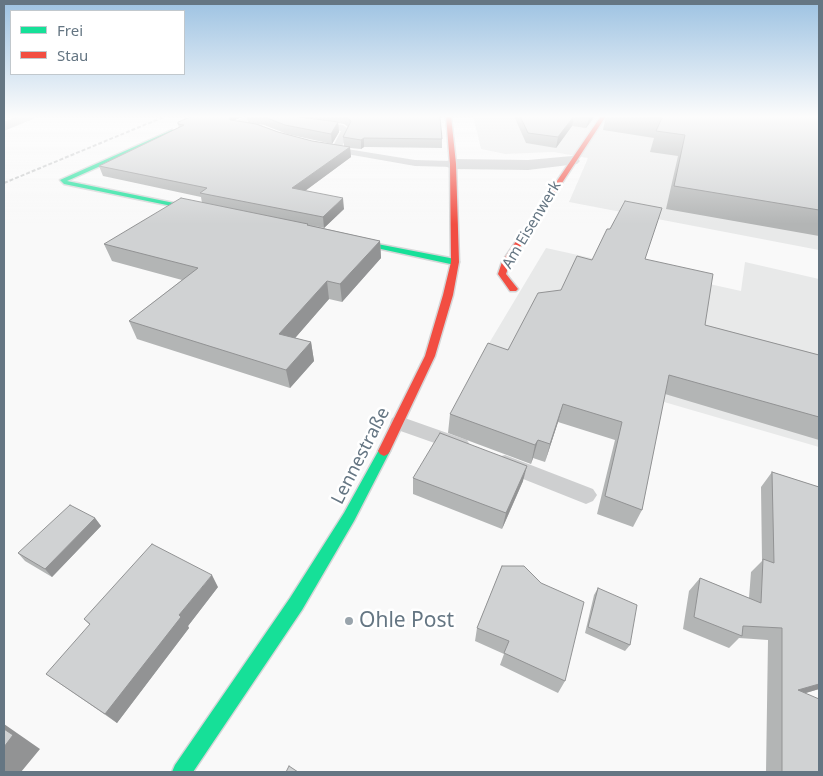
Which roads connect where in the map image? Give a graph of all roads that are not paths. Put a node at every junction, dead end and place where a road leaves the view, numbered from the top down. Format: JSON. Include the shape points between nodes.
{"nodes":[{"id":1,"x":126,"y":152,"type":"edge"},
{"id":2,"x":349,"y":152,"type":"edge"},
{"id":3,"x":451,"y":152,"type":"edge"},
{"id":4,"x":578,"y":152,"type":"edge"},
{"id":5,"x":572,"y":161,"type":"junction"},
{"id":6,"x":453,"y":164,"type":"junction"},
{"id":7,"x":220,"y":214,"type":"edge"},
{"id":8,"x":328,"y":236,"type":"edge"},
{"id":9,"x":455,"y":262,"type":"junction"},
{"id":10,"x":513,"y":289,"type":"dead end"},
{"id":11,"x":399,"y":423,"type":"junction"},
{"id":12,"x":586,"y":495,"type":"dead end"},
{"id":13,"x":182,"y":772,"type":"edge"}],
"edges":[{"from":1,"to":7,"type":"street","via":[[63,180]]},
{"from":2,"to":6,"type":"lane","via":[[415,163]]},
{"from":3,"to":6,"type":"street","name":"Lennestraße"},
{"from":4,"to":5,"type":"street","name":"Am Eisenwerk"},
{"from":5,"to":6,"type":"street","name":"Am Eisenwerk","via":[[528,165]]},
{"from":5,"to":10,"type":"street","name":"Am Eisenwerk","via":[[506,262],[502,274]]},
{"from":6,"to":9,"type":"street","name":"Lennestraße"},
{"from":8,"to":9,"type":"street"},
{"from":9,"to":11,"type":"street","name":"Lennestraße","via":[[430,356]]},
{"from":11,"to":12,"type":"lane"},
{"from":11,"to":13,"type":"street","name":"Lennestraße","via":[[349,517],[296,604]]}]}
